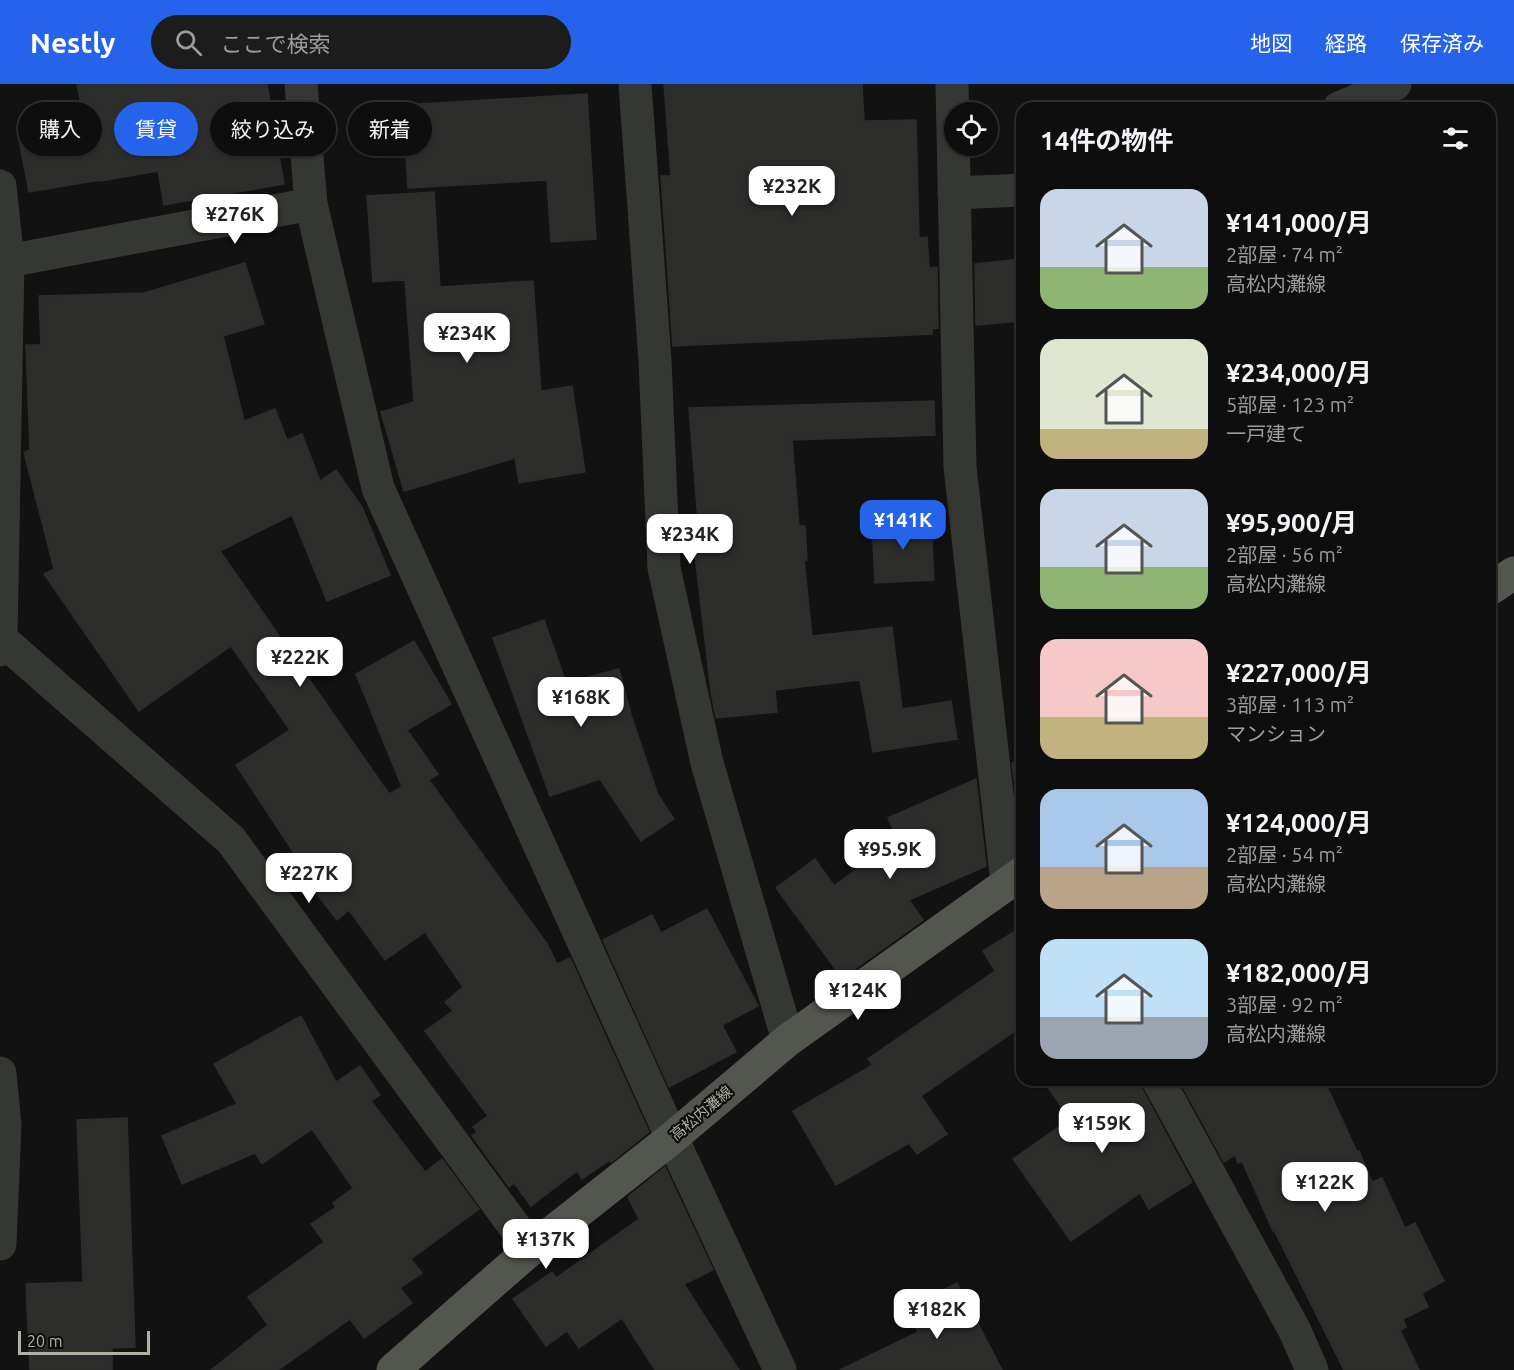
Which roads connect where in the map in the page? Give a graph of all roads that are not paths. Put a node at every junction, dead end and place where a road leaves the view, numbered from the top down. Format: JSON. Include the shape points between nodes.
{"nodes":[{"id":1,"x":301,"y":84,"type":"edge"},
{"id":2,"x":635,"y":84,"type":"edge"},
{"id":3,"x":952,"y":84,"type":"edge"},
{"id":4,"x":1395,"y":84,"type":"edge"},
{"id":5,"x":1353,"y":102,"type":"edge"},
{"id":6,"x":0,"y":186,"type":"edge"},
{"id":7,"x":1016,"y":190,"type":"edge"},
{"id":8,"x":954,"y":192,"type":"junction"},
{"id":9,"x":311,"y":204,"type":"junction"},
{"id":10,"x":4,"y":261,"type":"edge"},
{"id":11,"x":1514,"y":573,"type":"edge"},
{"id":12,"x":1496,"y":585,"type":"edge"},
{"id":13,"x":1,"y":644,"type":"edge"},
{"id":14,"x":1014,"y":878,"type":"edge"},
{"id":15,"x":788,"y":1040,"type":"junction"},
{"id":16,"x":0,"y":1073,"type":"edge"},
{"id":17,"x":1161,"y":1086,"type":"edge"},
{"id":18,"x":672,"y":1138,"type":"junction"},
{"id":19,"x":0,"y":1244,"type":"edge"},
{"id":20,"x":531,"y":1249,"type":"junction"},
{"id":21,"x":393,"y":1370,"type":"edge"},
{"id":22,"x":780,"y":1370,"type":"edge"},
{"id":23,"x":1312,"y":1370,"type":"edge"}],
"edges":[{"from":1,"to":9,"type":"street"},
{"from":2,"to":15,"type":"street","via":[[655,361],[664,568],[707,763]]},
{"from":3,"to":8,"type":"street"},
{"from":4,"to":5,"type":"street"},
{"from":6,"to":10,"type":"street"},
{"from":7,"to":8,"type":"street"},
{"from":8,"to":14,"type":"street","via":[[960,467]]},
{"from":9,"to":10,"type":"street"},
{"from":9,"to":18,"type":"street","via":[[378,488]]},
{"from":10,"to":13,"type":"street"},
{"from":11,"to":12,"type":"main road"},
{"from":13,"to":20,"type":"street","via":[[231,840]]},
{"from":14,"to":15,"type":"main road","name":"高松内灘線"},
{"from":15,"to":18,"type":"main road","name":"高松内灘線"},
{"from":16,"to":19,"type":"street","via":[[5,1125]]},
{"from":17,"to":23,"type":"street","via":[[1295,1331]]},
{"from":18,"to":20,"type":"main road","name":"高松内灘線"},
{"from":18,"to":22,"type":"street"},
{"from":20,"to":21,"type":"main road","name":"高松内灘線"}]}
